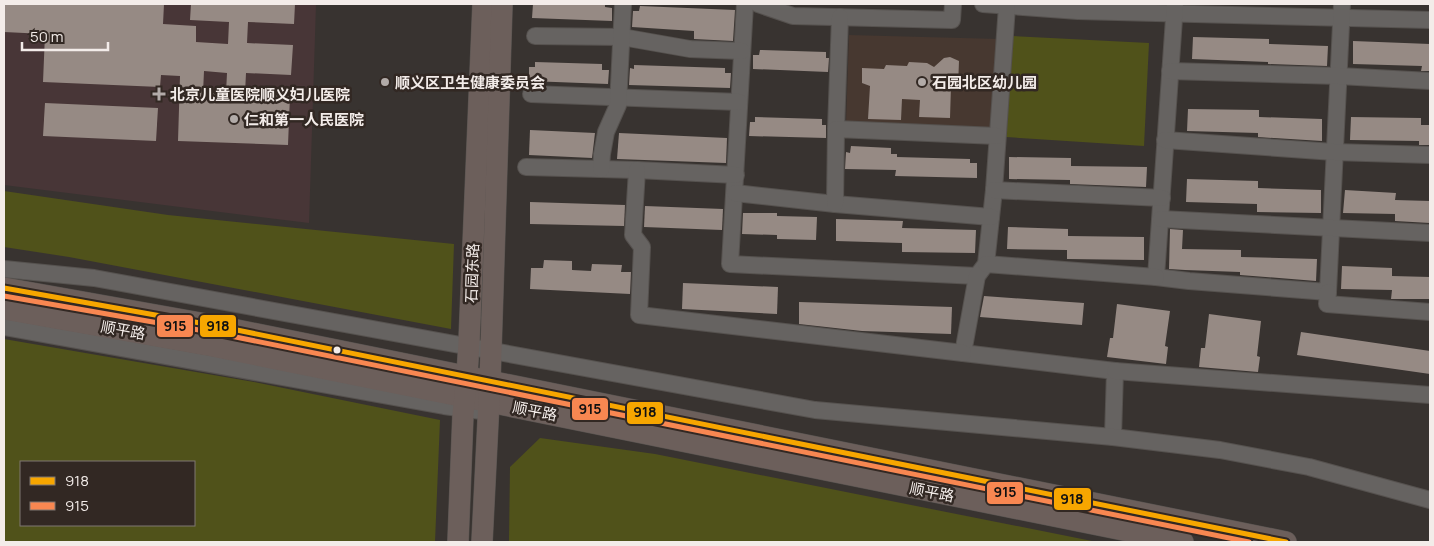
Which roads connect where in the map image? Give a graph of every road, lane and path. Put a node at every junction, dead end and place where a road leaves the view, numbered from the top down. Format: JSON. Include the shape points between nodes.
{"nodes":[{"id":1,"x":483,"y":4,"type":"edge"},
{"id":2,"x":502,"y":4,"type":"edge"},
{"id":3,"x":623,"y":4,"type":"edge"},
{"id":4,"x":744,"y":4,"type":"edge"},
{"id":5,"x":758,"y":4,"type":"edge"},
{"id":6,"x":952,"y":4,"type":"edge"},
{"id":7,"x":983,"y":4,"type":"edge"},
{"id":8,"x":1007,"y":6,"type":"junction"},
{"id":9,"x":1078,"y":7,"type":"edge"},
{"id":10,"x":1174,"y":9,"type":"edge"},
{"id":11,"x":1342,"y":11,"type":"edge"},
{"id":12,"x":840,"y":17,"type":"junction"},
{"id":13,"x":1430,"y":20,"type":"edge"},
{"id":14,"x":535,"y":36,"type":"dead end"},
{"id":15,"x":622,"y":37,"type":"junction"},
{"id":16,"x":742,"y":51,"type":"junction"},
{"id":17,"x":1170,"y":71,"type":"junction"},
{"id":18,"x":1339,"y":76,"type":"junction"},
{"id":19,"x":1430,"y":81,"type":"edge"},
{"id":20,"x":531,"y":94,"type":"dead end"},
{"id":21,"x":620,"y":96,"type":"junction"},
{"id":22,"x":739,"y":102,"type":"junction"},
{"id":23,"x":836,"y":129,"type":"junction"},
{"id":24,"x":997,"y":136,"type":"junction"},
{"id":25,"x":1165,"y":140,"type":"junction"},
{"id":26,"x":1334,"y":152,"type":"junction"},
{"id":27,"x":1430,"y":155,"type":"edge"},
{"id":28,"x":526,"y":167,"type":"dead end"},
{"id":29,"x":602,"y":169,"type":"junction"},
{"id":30,"x":637,"y":170,"type":"junction"},
{"id":31,"x":736,"y":175,"type":"junction"},
{"id":32,"x":994,"y":190,"type":"junction"},
{"id":33,"x":735,"y":193,"type":"junction"},
{"id":34,"x":1162,"y":198,"type":"junction"},
{"id":35,"x":835,"y":204,"type":"junction"},
{"id":36,"x":991,"y":218,"type":"junction"},
{"id":37,"x":1161,"y":219,"type":"junction"},
{"id":38,"x":1331,"y":228,"type":"junction"},
{"id":39,"x":1430,"y":232,"type":"edge"},
{"id":40,"x":4,"y":269,"type":"edge"},
{"id":41,"x":981,"y":270,"type":"junction"},
{"id":42,"x":1156,"y":277,"type":"junction"},
{"id":43,"x":4,"y":288,"type":"edge"},
{"id":44,"x":1328,"y":292,"type":"junction"},
{"id":45,"x":4,"y":309,"type":"edge"},
{"id":46,"x":1430,"y":312,"type":"edge"},
{"id":47,"x":4,"y":327,"type":"edge"},
{"id":48,"x":468,"y":347,"type":"junction"},
{"id":49,"x":491,"y":351,"type":"junction"},
{"id":50,"x":963,"y":354,"type":"junction"},
{"id":51,"x":1115,"y":372,"type":"junction"},
{"id":52,"x":465,"y":394,"type":"junction"},
{"id":53,"x":1430,"y":395,"type":"edge"},
{"id":54,"x":489,"y":398,"type":"junction"},
{"id":55,"x":1113,"y":437,"type":"junction"},
{"id":56,"x":1430,"y":500,"type":"edge"},
{"id":57,"x":458,"y":542,"type":"edge"},
{"id":58,"x":482,"y":542,"type":"edge"},
{"id":59,"x":1183,"y":542,"type":"edge"},
{"id":60,"x":1286,"y":542,"type":"edge"}],
"edges":[{"from":1,"to":48,"type":"main road","name":"石园东路"},
{"from":2,"to":49,"type":"main road","name":"石园东路"},
{"from":3,"to":15,"type":"street"},
{"from":4,"to":16,"type":"street"},
{"from":5,"to":12,"type":"street","via":[[793,16]]},
{"from":6,"to":12,"type":"street","via":[[952,20]]},
{"from":7,"to":8,"type":"street"},
{"from":8,"to":9,"type":"street"},
{"from":8,"to":24,"type":"street"},
{"from":9,"to":10,"type":"street"},
{"from":10,"to":11,"type":"street"},
{"from":10,"to":17,"type":"street"},
{"from":11,"to":13,"type":"street"},
{"from":11,"to":18,"type":"street"},
{"from":12,"to":23,"type":"street"},
{"from":14,"to":15,"type":"street"},
{"from":15,"to":16,"type":"street","via":[[690,49]]},
{"from":15,"to":21,"type":"street"},
{"from":16,"to":22,"type":"street"},
{"from":17,"to":18,"type":"street"},
{"from":17,"to":25,"type":"street"},
{"from":18,"to":19,"type":"street"},
{"from":18,"to":26,"type":"street"},
{"from":20,"to":21,"type":"street"},
{"from":21,"to":22,"type":"street"},
{"from":21,"to":29,"type":"street","via":[[606,132]]},
{"from":22,"to":31,"type":"street"},
{"from":23,"to":24,"type":"street"},
{"from":23,"to":35,"type":"street"},
{"from":24,"to":32,"type":"street"},
{"from":25,"to":26,"type":"street"},
{"from":25,"to":34,"type":"street"},
{"from":26,"to":27,"type":"street"},
{"from":26,"to":38,"type":"street"},
{"from":28,"to":29,"type":"street"},
{"from":29,"to":30,"type":"street"},
{"from":30,"to":31,"type":"street"},
{"from":30,"to":50,"type":"street","via":[[633,235],[642,247],[639,315]]},
{"from":31,"to":33,"type":"street"},
{"from":32,"to":34,"type":"street"},
{"from":32,"to":36,"type":"street"},
{"from":33,"to":35,"type":"street"},
{"from":33,"to":41,"type":"street","via":[[730,264]]},
{"from":34,"to":37,"type":"street"},
{"from":35,"to":36,"type":"street"},
{"from":36,"to":41,"type":"street"},
{"from":37,"to":38,"type":"street"},
{"from":37,"to":42,"type":"street"},
{"from":38,"to":39,"type":"street"},
{"from":38,"to":44,"type":"street"},
{"from":40,"to":48,"type":"street","via":[[94,278]]},
{"from":41,"to":42,"type":"street"},
{"from":41,"to":50,"type":"street"},
{"from":42,"to":44,"type":"street"},
{"from":43,"to":52,"type":"main road","name":"顺平路","via":[[217,326]]},
{"from":44,"to":46,"type":"street","via":[[1328,304]]},
{"from":45,"to":52,"type":"main road","name":"顺平路"},
{"from":47,"to":52,"type":"street","via":[[444,406]]},
{"from":48,"to":49,"type":"street"},
{"from":48,"to":52,"type":"main road","name":"石园东路"},
{"from":49,"to":54,"type":"main road","name":"石园东路"},
{"from":49,"to":55,"type":"street","via":[[815,410]]},
{"from":50,"to":51,"type":"street"},
{"from":51,"to":53,"type":"street"},
{"from":51,"to":55,"type":"street"},
{"from":52,"to":54,"type":"main road","name":"顺平路"},
{"from":52,"to":54,"type":"street"},
{"from":52,"to":57,"type":"main road","name":"石园东路"},
{"from":54,"to":58,"type":"main road","name":"石园东路"},
{"from":54,"to":59,"type":"main road","name":"顺平路"},
{"from":54,"to":60,"type":"main road","name":"顺平路"},
{"from":55,"to":56,"type":"street","via":[[1220,450],[1309,467]]}]}
